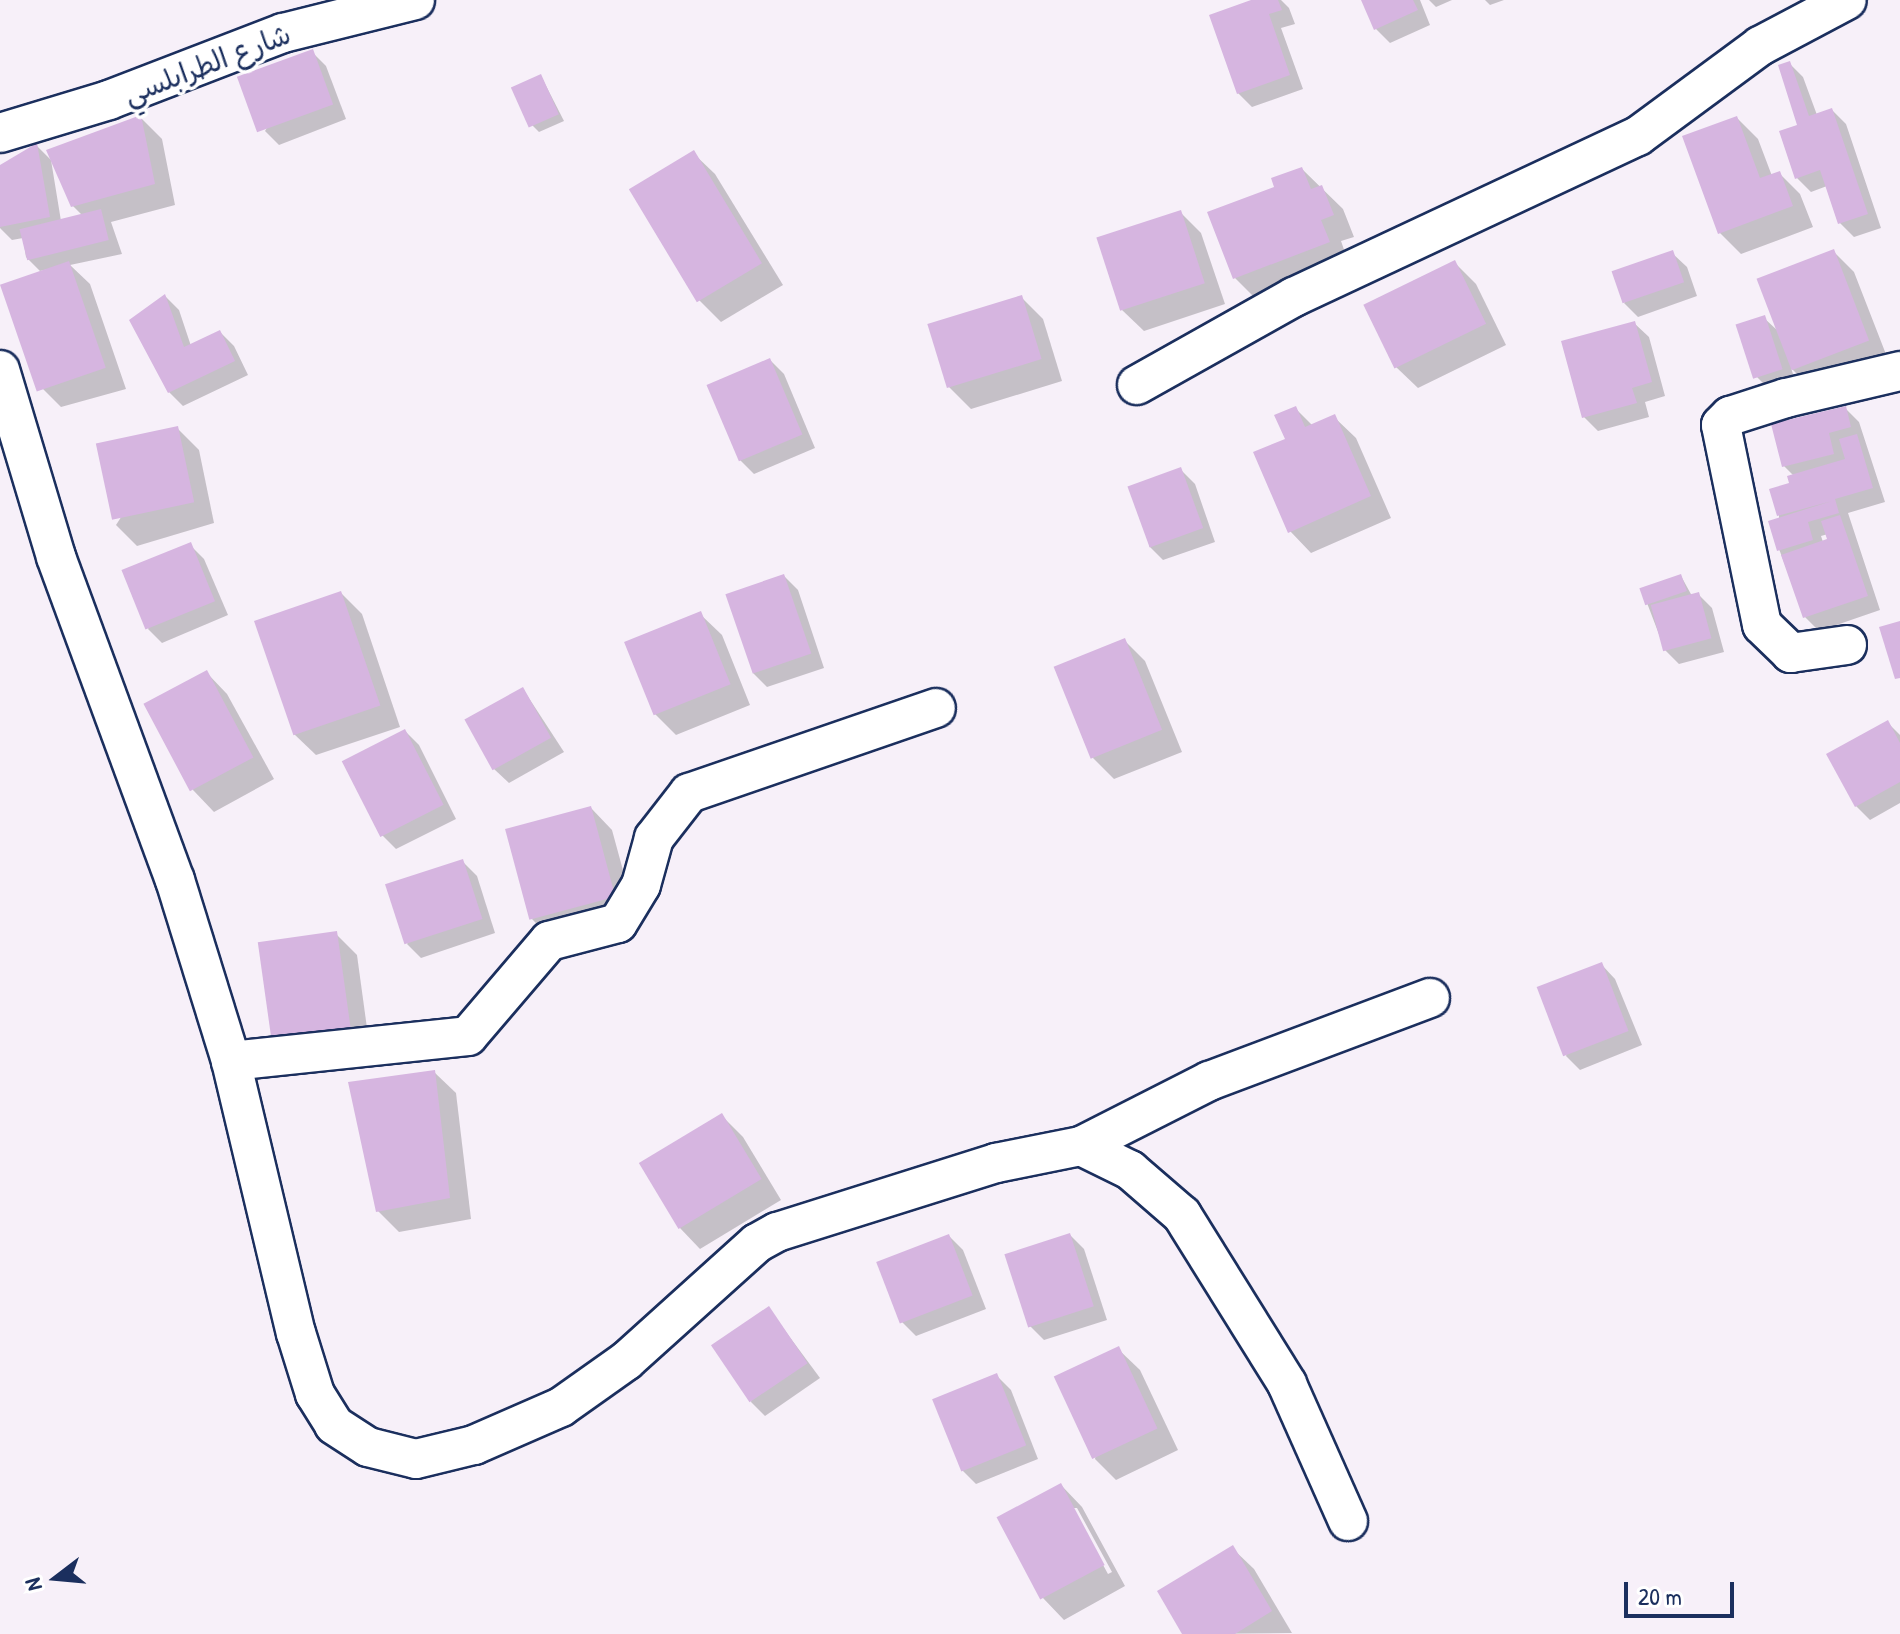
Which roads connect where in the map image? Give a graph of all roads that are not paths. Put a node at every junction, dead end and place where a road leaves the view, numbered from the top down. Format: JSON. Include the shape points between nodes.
{"nodes":[{"id":1,"x":415,"y":0,"type":"edge"},
{"id":2,"x":1847,"y":0,"type":"edge"},
{"id":3,"x":0,"y":133,"type":"edge"},
{"id":4,"x":0,"y":370,"type":"edge"},
{"id":5,"x":1900,"y":371,"type":"edge"},
{"id":6,"x":1137,"y":385,"type":"dead end"},
{"id":7,"x":1847,"y":645,"type":"dead end"},
{"id":8,"x":936,"y":708,"type":"dead end"},
{"id":9,"x":1430,"y":998,"type":"dead end"},
{"id":10,"x":231,"y":1061,"type":"junction"},
{"id":11,"x":1081,"y":1146,"type":"junction"},
{"id":12,"x":1348,"y":1521,"type":"dead end"}],
"edges":[{"from":1,"to":3,"type":"street","name":"شارع الطرابلسي","via":[[283,33],[109,100]]},
{"from":2,"to":6,"type":"street","via":[[1760,46],[1638,136],[1294,297]]},
{"from":4,"to":10,"type":"street","via":[[56,557],[175,880]]},
{"from":5,"to":7,"type":"street","via":[[1786,398],[1730,416],[1721,425],[1762,625],[1791,653]]},
{"from":8,"to":10,"type":"street","via":[[689,793],[654,838],[641,885],[618,923],[549,941],[468,1036]]},
{"from":9,"to":11,"type":"street","via":[[1209,1081]]},
{"from":10,"to":11,"type":"street","via":[[315,1394],[334,1425],[368,1447],[416,1459],[474,1445],[561,1407],[626,1361],[757,1243],[777,1232],[996,1163]]},
{"from":11,"to":12,"type":"street","via":[[1130,1170],[1182,1215],[1287,1384]]}]}
